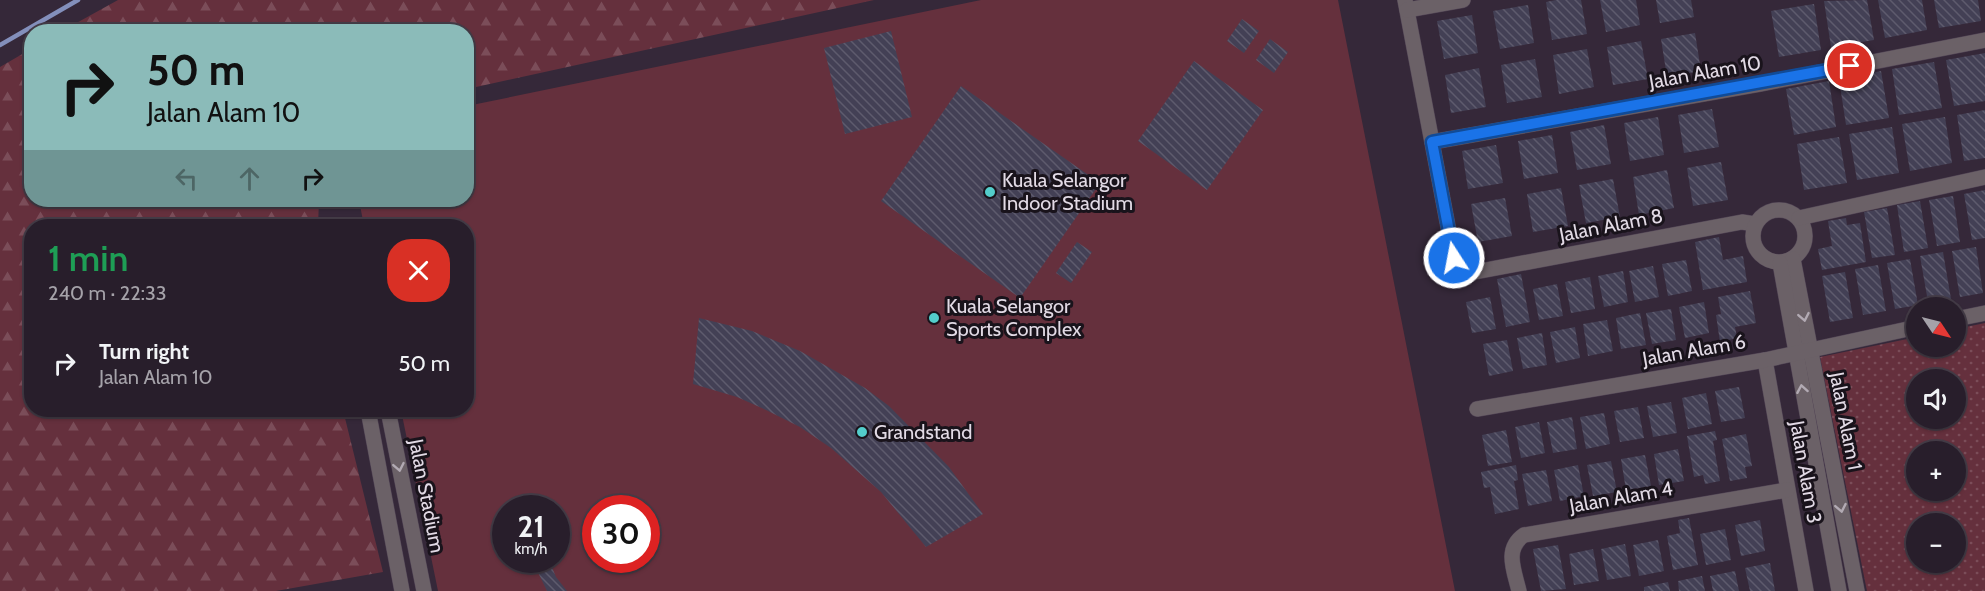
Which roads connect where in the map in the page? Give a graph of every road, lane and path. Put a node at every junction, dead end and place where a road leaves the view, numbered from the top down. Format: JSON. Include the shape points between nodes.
{"nodes":[{"id":1,"x":1462,"y":0,"type":"edge"},
{"id":2,"x":1406,"y":5,"type":"edge"},
{"id":3,"x":1985,"y":40,"type":"edge"},
{"id":4,"x":1432,"y":142,"type":"junction"},
{"id":5,"x":1985,"y":177,"type":"edge"},
{"id":6,"x":1799,"y":218,"type":"junction"},
{"id":7,"x":1755,"y":224,"type":"junction"},
{"id":8,"x":1786,"y":261,"type":"junction"},
{"id":9,"x":1985,"y":313,"type":"edge"},
{"id":10,"x":1966,"y":317,"type":"edge"},
{"id":11,"x":1906,"y":329,"type":"edge"},
{"id":12,"x":1803,"y":351,"type":"junction"},
{"id":13,"x":1765,"y":360,"type":"junction"},
{"id":14,"x":1476,"y":409,"type":"dead end"},
{"id":15,"x":369,"y":417,"type":"edge"},
{"id":16,"x":389,"y":417,"type":"edge"},
{"id":17,"x":1787,"y":490,"type":"junction"},
{"id":18,"x":402,"y":591,"type":"edge"},
{"id":19,"x":424,"y":591,"type":"edge"},
{"id":20,"x":1519,"y":591,"type":"edge"},
{"id":21,"x":1806,"y":591,"type":"edge"},
{"id":22,"x":1839,"y":591,"type":"edge"},
{"id":23,"x":1857,"y":591,"type":"edge"}],
"edges":[{"from":1,"to":2,"type":"street"},
{"from":2,"to":4,"type":"street"},
{"from":3,"to":4,"type":"street","name":"Jalan Alam 10"},
{"from":4,"to":7,"type":"street","name":"Jalan Alam 8","via":[[1454,258],[1475,272],[1742,222]]},
{"from":5,"to":6,"type":"street"},
{"from":6,"to":7,"type":"street","via":[[1776,210]]},
{"from":6,"to":8,"type":"street","via":[[1806,240],[1803,248]]},
{"from":7,"to":8,"type":"street","via":[[1756,250],[1771,262]]},
{"from":8,"to":12,"type":"street","name":"Jalan Alam 1"},
{"from":9,"to":10,"type":"street"},
{"from":11,"to":12,"type":"street","name":"Jalan Alam 6"},
{"from":12,"to":13,"type":"street","name":"Jalan Alam 6"},
{"from":22,"to":12,"type":"street","name":"Jalan Alam 1","one_way":true},
{"from":12,"to":23,"type":"street","name":"Jalan Alam 1","one_way":true},
{"from":13,"to":14,"type":"street","name":"Jalan Alam 6"},
{"from":13,"to":17,"type":"street","name":"Jalan Alam 3"},
{"from":15,"to":18,"type":"street"},
{"from":16,"to":19,"type":"street","name":"Jalan Stadium","one_way":true},
{"from":17,"to":20,"type":"street","name":"Jalan Alam 4","via":[[1524,534],[1514,544],[1511,556]]},
{"from":17,"to":21,"type":"street","name":"Jalan Alam 3"}]}
